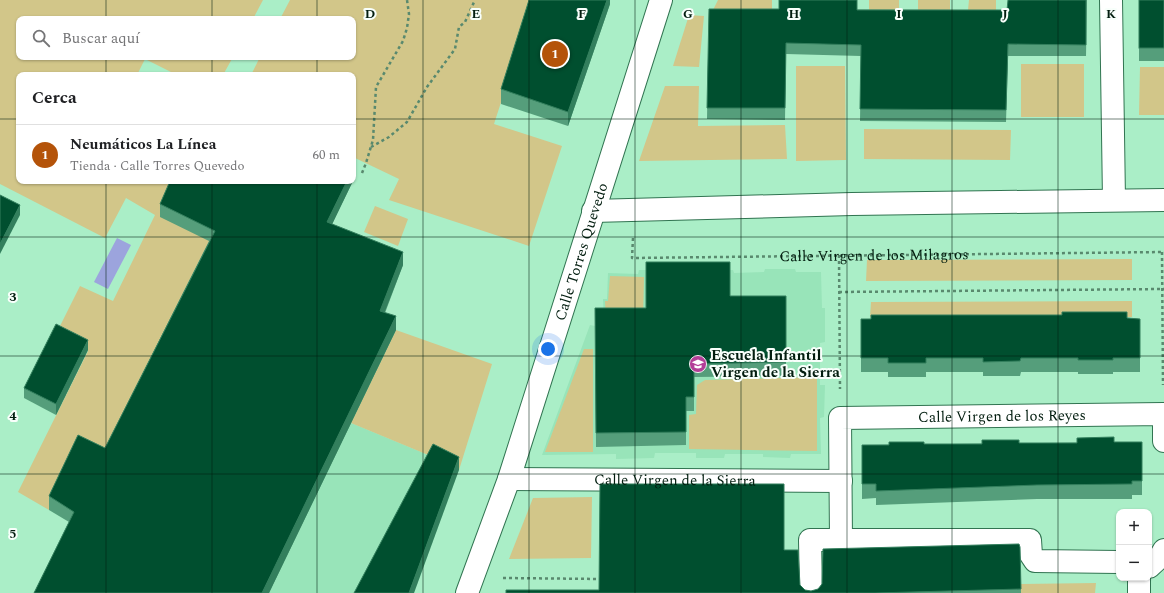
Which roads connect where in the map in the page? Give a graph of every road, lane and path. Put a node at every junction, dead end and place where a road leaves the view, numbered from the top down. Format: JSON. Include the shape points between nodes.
{"nodes":[{"id":1,"x":407,"y":0,"type":"edge"},
{"id":2,"x":475,"y":0,"type":"edge"},
{"id":3,"x":661,"y":0,"type":"edge"},
{"id":4,"x":1111,"y":0,"type":"edge"},
{"id":5,"x":371,"y":147,"type":"junction"},
{"id":6,"x":362,"y":173,"type":"dead end"},
{"id":7,"x":1114,"y":200,"type":"junction"},
{"id":8,"x":1164,"y":200,"type":"edge"},
{"id":9,"x":634,"y":209,"type":"junction"},
{"id":10,"x":593,"y":211,"type":"junction"},
{"id":11,"x":1163,"y":252,"type":"edge"},
{"id":12,"x":839,"y":255,"type":"junction"},
{"id":13,"x":1163,"y":288,"type":"edge"},
{"id":14,"x":839,"y":292,"type":"junction"},
{"id":15,"x":1164,"y":382,"type":"edge"},
{"id":16,"x":1164,"y":414,"type":"edge"},
{"id":17,"x":840,"y":418,"type":"junction"},
{"id":18,"x":1164,"y":441,"type":"edge"},
{"id":19,"x":509,"y":479,"type":"junction"},
{"id":20,"x":841,"y":481,"type":"junction"},
{"id":21,"x":841,"y":540,"type":"junction"},
{"id":22,"x":1164,"y":550,"type":"edge"},
{"id":23,"x":1116,"y":562,"type":"edge"},
{"id":24,"x":1152,"y":564,"type":"edge"},
{"id":25,"x":606,"y":579,"type":"edge"},
{"id":26,"x":1139,"y":581,"type":"edge"},
{"id":27,"x":469,"y":586,"type":"edge"},
{"id":28,"x":811,"y":593,"type":"edge"},
{"id":29,"x":1139,"y":593,"type":"edge"}],
"edges":[{"from":1,"to":5,"type":"path","via":[[409,14],[403,41],[376,87]]},
{"from":2,"to":5,"type":"path","via":[[459,27],[455,50],[427,87],[407,122],[389,137]]},
{"from":3,"to":10,"type":"street","name":"Calle Torres Quevedo"},
{"from":4,"to":7,"type":"street"},
{"from":5,"to":6,"type":"path"},
{"from":7,"to":8,"type":"street"},
{"from":7,"to":9,"type":"street"},
{"from":9,"to":10,"type":"street"},
{"from":9,"to":12,"type":"path","name":"Calle Virgen de los Milagros","via":[[632,258]]},
{"from":10,"to":19,"type":"street","name":"Calle Torres Quevedo"},
{"from":11,"to":12,"type":"path","name":"Calle Virgen de los Milagros"},
{"from":11,"to":13,"type":"path"},
{"from":12,"to":14,"type":"path"},
{"from":13,"to":14,"type":"path"},
{"from":13,"to":15,"type":"path"},
{"from":14,"to":17,"type":"path"},
{"from":15,"to":16,"type":"path"},
{"from":16,"to":17,"type":"street","name":"Calle Virgen de los Reyes"},
{"from":16,"to":18,"type":"street"},
{"from":17,"to":20,"type":"street"},
{"from":19,"to":20,"type":"street","name":"Calle Virgen de la Sierra"},
{"from":19,"to":27,"type":"street","name":"Calle Torres Quevedo"},
{"from":20,"to":21,"type":"street"},
{"from":21,"to":23,"type":"street","via":[[1030,540],[1032,559],[1040,562]]},
{"from":21,"to":28,"type":"street","via":[[810,540]]},
{"from":22,"to":24,"type":"street"},
{"from":25,"to":27,"type":"path"},
{"from":26,"to":29,"type":"street"}]}
